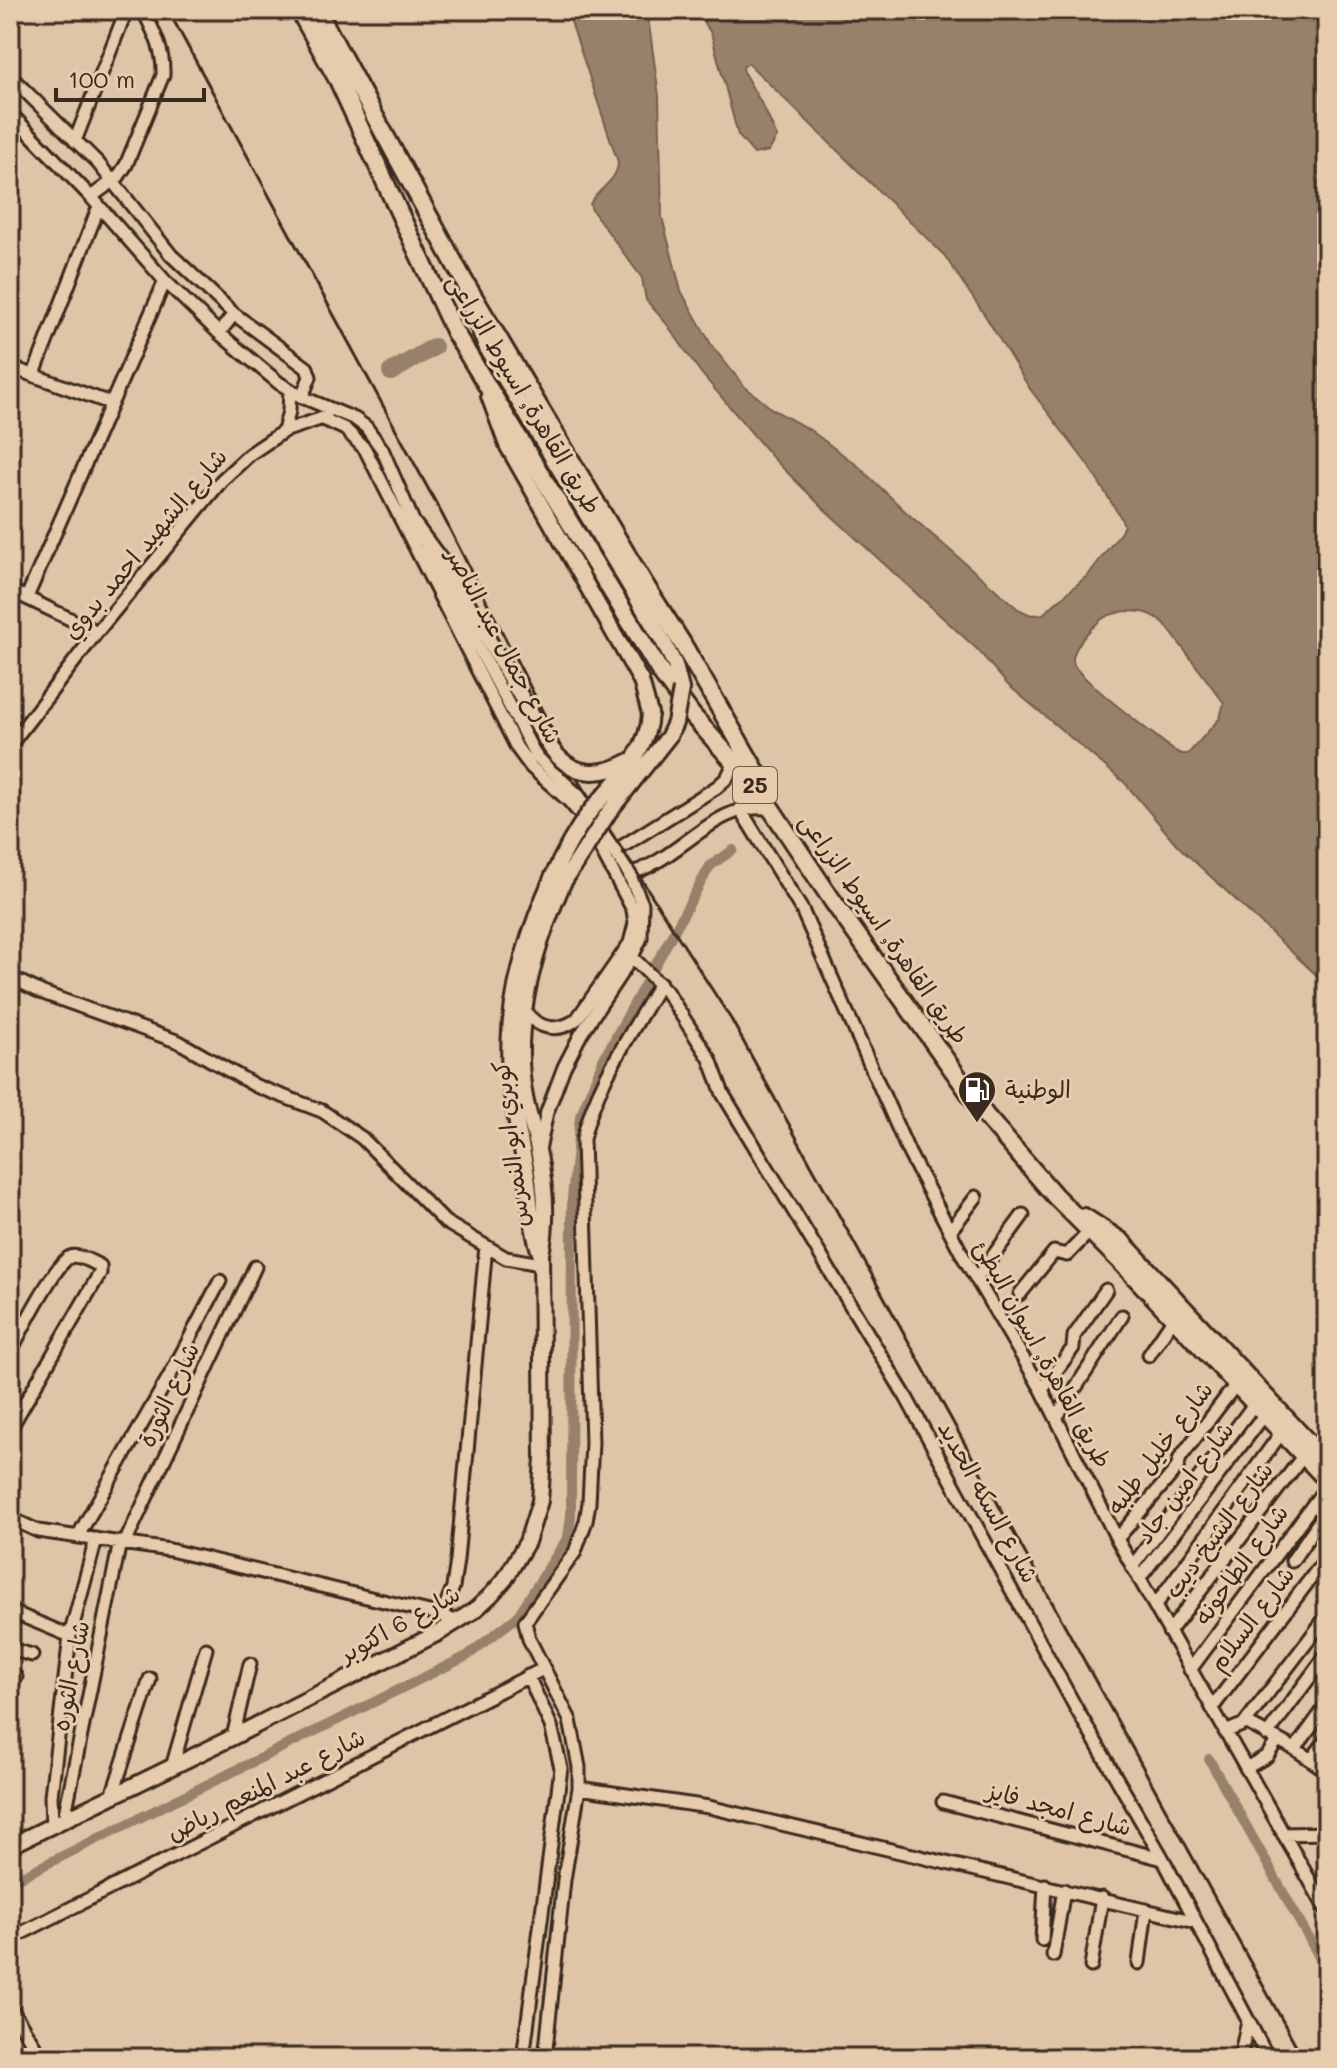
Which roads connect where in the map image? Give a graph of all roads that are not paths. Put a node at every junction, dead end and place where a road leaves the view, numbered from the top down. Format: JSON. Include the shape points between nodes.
{"nodes":[{"id":1,"x":143,"y":10,"type":"edge"},
{"id":2,"x":299,"y":10,"type":"edge"},
{"id":3,"x":317,"y":10,"type":"edge"},
{"id":4,"x":126,"y":11,"type":"edge"},
{"id":5,"x":10,"y":76,"type":"edge"},
{"id":6,"x":10,"y":113,"type":"edge"},
{"id":7,"x":75,"y":141,"type":"junction"},
{"id":8,"x":112,"y":181,"type":"junction"},
{"id":9,"x":95,"y":202,"type":"junction"},
{"id":10,"x":463,"y":279,"type":"junction"},
{"id":11,"x":165,"y":281,"type":"junction"},
{"id":12,"x":234,"y":314,"type":"junction"},
{"id":13,"x":219,"y":333,"type":"junction"},
{"id":14,"x":10,"y":367,"type":"edge"},
{"id":15,"x":34,"y":374,"type":"junction"},
{"id":16,"x":488,"y":388,"type":"junction"},
{"id":17,"x":290,"y":390,"type":"junction"},
{"id":18,"x":302,"y":397,"type":"junction"},
{"id":19,"x":110,"y":403,"type":"junction"},
{"id":20,"x":345,"y":414,"type":"junction"},
{"id":21,"x":321,"y":418,"type":"junction"},
{"id":22,"x":284,"y":431,"type":"junction"},
{"id":23,"x":414,"y":525,"type":"junction"},
{"id":24,"x":10,"y":590,"type":"edge"},
{"id":25,"x":27,"y":597,"type":"junction"},
{"id":26,"x":97,"y":632,"type":"junction"},
{"id":27,"x":10,"y":745,"type":"edge"},
{"id":28,"x":634,"y":759,"type":"junction"},
{"id":29,"x":734,"y":763,"type":"junction"},
{"id":30,"x":740,"y":809,"type":"junction"},
{"id":31,"x":773,"y":809,"type":"junction"},
{"id":32,"x":615,"y":851,"type":"junction"},
{"id":33,"x":629,"y":874,"type":"junction"},
{"id":34,"x":558,"y":881,"type":"junction"},
{"id":35,"x":637,"y":961,"type":"junction"},
{"id":36,"x":10,"y":977,"type":"edge"},
{"id":37,"x":657,"y":980,"type":"junction"},
{"id":38,"x":525,"y":1011,"type":"junction"},
{"id":39,"x":539,"y":1151,"type":"junction"},
{"id":40,"x":976,"y":1197,"type":"dead end"},
{"id":41,"x":1023,"y":1215,"type":"dead end"},
{"id":42,"x":950,"y":1231,"type":"junction"},
{"id":43,"x":1089,"y":1232,"type":"junction"},
{"id":44,"x":486,"y":1246,"type":"junction"},
{"id":45,"x":541,"y":1259,"type":"junction"},
{"id":46,"x":255,"y":1267,"type":"dead end"},
{"id":47,"x":976,"y":1279,"type":"junction"},
{"id":48,"x":220,"y":1281,"type":"dead end"},
{"id":49,"x":1106,"y":1290,"type":"dead end"},
{"id":50,"x":1020,"y":1294,"type":"dead end"},
{"id":51,"x":1122,"y":1316,"type":"dead end"},
{"id":52,"x":1174,"y":1318,"type":"junction"},
{"id":53,"x":10,"y":1353,"type":"edge"},
{"id":54,"x":1149,"y":1355,"type":"dead end"},
{"id":55,"x":1237,"y":1383,"type":"junction"},
{"id":56,"x":1042,"y":1390,"type":"junction"},
{"id":57,"x":1260,"y":1408,"type":"junction"},
{"id":58,"x":1056,"y":1418,"type":"junction"},
{"id":59,"x":10,"y":1429,"type":"edge"},
{"id":60,"x":1282,"y":1432,"type":"junction"},
{"id":61,"x":1304,"y":1455,"type":"junction"},
{"id":62,"x":1327,"y":1463,"type":"edge"},
{"id":63,"x":1327,"y":1483,"type":"edge"},
{"id":64,"x":1327,"y":1510,"type":"edge"},
{"id":65,"x":10,"y":1518,"type":"edge"},
{"id":66,"x":78,"y":1536,"type":"junction"},
{"id":67,"x":96,"y":1539,"type":"junction"},
{"id":68,"x":1117,"y":1539,"type":"junction"},
{"id":69,"x":123,"y":1542,"type":"junction"},
{"id":70,"x":1327,"y":1557,"type":"edge"},
{"id":71,"x":1292,"y":1561,"type":"dead end"},
{"id":72,"x":1132,"y":1567,"type":"junction"},
{"id":73,"x":1139,"y":1579,"type":"junction"},
{"id":74,"x":1155,"y":1606,"type":"junction"},
{"id":75,"x":10,"y":1611,"type":"edge"},
{"id":76,"x":1327,"y":1616,"type":"edge"},
{"id":77,"x":449,"y":1618,"type":"junction"},
{"id":78,"x":1169,"y":1632,"type":"junction"},
{"id":79,"x":70,"y":1636,"type":"junction"},
{"id":80,"x":10,"y":1649,"type":"edge"},
{"id":81,"x":206,"y":1649,"type":"dead end"},
{"id":82,"x":1327,"y":1654,"type":"edge"},
{"id":83,"x":32,"y":1655,"type":"dead end"},
{"id":84,"x":250,"y":1664,"type":"dead end"},
{"id":85,"x":543,"y":1669,"type":"junction"},
{"id":86,"x":1190,"y":1670,"type":"junction"},
{"id":87,"x":528,"y":1676,"type":"junction"},
{"id":88,"x":150,"y":1679,"type":"dead end"},
{"id":89,"x":1327,"y":1705,"type":"edge"},
{"id":90,"x":1212,"y":1708,"type":"junction"},
{"id":91,"x":1245,"y":1723,"type":"junction"},
{"id":92,"x":1225,"y":1732,"type":"junction"},
{"id":93,"x":233,"y":1737,"type":"junction"},
{"id":94,"x":1272,"y":1738,"type":"junction"},
{"id":95,"x":1327,"y":1739,"type":"edge"},
{"id":96,"x":1295,"y":1749,"type":"junction"},
{"id":97,"x":1311,"y":1760,"type":"junction"},
{"id":98,"x":172,"y":1767,"type":"junction"},
{"id":99,"x":1246,"y":1768,"type":"junction"},
{"id":100,"x":1326,"y":1769,"type":"edge"},
{"id":101,"x":579,"y":1788,"type":"junction"},
{"id":102,"x":112,"y":1796,"type":"junction"},
{"id":103,"x":943,"y":1802,"type":"dead end"},
{"id":104,"x":58,"y":1822,"type":"junction"},
{"id":105,"x":1327,"y":1833,"type":"edge"},
{"id":106,"x":1283,"y":1834,"type":"junction"},
{"id":107,"x":10,"y":1846,"type":"edge"},
{"id":108,"x":1163,"y":1859,"type":"junction"},
{"id":109,"x":1045,"y":1885,"type":"junction"},
{"id":110,"x":1327,"y":1889,"type":"edge"},
{"id":111,"x":1064,"y":1890,"type":"junction"},
{"id":112,"x":1102,"y":1898,"type":"junction"},
{"id":113,"x":1324,"y":1906,"type":"edge"},
{"id":114,"x":1146,"y":1910,"type":"junction"},
{"id":115,"x":1196,"y":1922,"type":"junction"},
{"id":116,"x":10,"y":1939,"type":"edge"},
{"id":117,"x":1042,"y":1940,"type":"dead end"},
{"id":118,"x":1053,"y":1955,"type":"dead end"},
{"id":119,"x":1139,"y":1963,"type":"dead end"},
{"id":120,"x":1091,"y":1966,"type":"dead end"},
{"id":121,"x":10,"y":2007,"type":"edge"},
{"id":122,"x":1248,"y":2021,"type":"junction"},
{"id":123,"x":42,"y":2058,"type":"edge"},
{"id":124,"x":523,"y":2058,"type":"edge"},
{"id":125,"x":545,"y":2058,"type":"edge"},
{"id":126,"x":1240,"y":2058,"type":"edge"},
{"id":127,"x":1268,"y":2058,"type":"edge"}],
"edges":[{"from":1,"to":8,"type":"street","via":[[160,45],[163,75],[126,165]]},
{"from":2,"to":16,"type":"highway","name":"طريق القاهرة, اسيوط الزراعى","number":"25","via":[[338,80],[428,278]]},
{"from":3,"to":10,"type":"highway","name":"طريق القاهرة, اسيوط الزراعى","number":"25"},
{"from":4,"to":7,"type":"street"},
{"from":5,"to":7,"type":"street"},
{"from":6,"to":9,"type":"street","name":"شارع جمال عبد الناصر"},
{"from":7,"to":8,"type":"street"},
{"from":8,"to":9,"type":"street"},
{"from":8,"to":12,"type":"street","via":[[171,255]]},
{"from":9,"to":11,"type":"street","name":"شارع جمال عبد الناصر"},
{"from":9,"to":15,"type":"street"},
{"from":10,"to":34,"type":"main road","name":"كوبري ابو النمرس","bridge":true,"via":[[487,349],[664,643],[681,689],[669,736]]},
{"from":10,"to":62,"type":"highway","name":"طريق القاهرة, اسيوط الزراعى","number":"25","via":[[750,765],[978,1094],[1035,1166],[1091,1223],[1121,1241]]},
{"from":11,"to":13,"type":"street","name":"شارع جمال عبد الناصر"},
{"from":11,"to":19,"type":"street"},
{"from":12,"to":13,"type":"street"},
{"from":12,"to":18,"type":"street","via":[[307,368]]},
{"from":13,"to":17,"type":"street","name":"شارع جمال عبد الناصر"},
{"from":14,"to":15,"type":"street"},
{"from":15,"to":19,"type":"street"},
{"from":16,"to":28,"type":"main road","name":"كوبري ابو النمرس","bridge":true,"via":[[507,445],[641,681],[650,714]]},
{"from":16,"to":29,"type":"highway","name":"طريق القاهرة, اسيوط الزراعى","number":"25","via":[[661,673]]},
{"from":17,"to":18,"type":"street","name":"شارع جمال عبد الناصر"},
{"from":17,"to":22,"type":"street"},
{"from":18,"to":20,"type":"street","name":"شارع جمال عبد الناصر"},
{"from":19,"to":25,"type":"street"},
{"from":20,"to":21,"type":"street","name":"شارع الشهيد احمد بدوي"},
{"from":20,"to":23,"type":"street","name":"شارع جمال عبد الناصر","via":[[374,437]]},
{"from":21,"to":22,"type":"street","name":"شارع الشهيد احمد بدوي"},
{"from":21,"to":38,"type":"street","name":"شارع جمال عبد الناصر","via":[[345,429],[365,449],[517,748],[586,821],[631,904],[635,923],[630,943],[577,1019],[551,1028],[539,1025]]},
{"from":22,"to":26,"type":"street","name":"شارع الشهيد احمد بدوي","via":[[222,480]]},
{"from":23,"to":28,"type":"main road","bridge":true,"via":[[451,575],[560,761],[581,771],[607,771]]},
{"from":23,"to":32,"type":"street","name":"شارع جمال عبد الناصر","via":[[536,756],[579,796]]},
{"from":24,"to":25,"type":"street"},
{"from":25,"to":26,"type":"street"},
{"from":26,"to":27,"type":"street","name":"شارع الشهيد احمد بدوي"},
{"from":28,"to":34,"type":"main road","name":"كوبري ابو النمرس","bridge":true,"via":[[583,821]]},
{"from":29,"to":31,"type":"highway","name":"طريق القاهرة, اسيوط الزراعى","number":"25"},
{"from":29,"to":32,"type":"street","via":[[723,782]]},
{"from":30,"to":31,"type":"street"},
{"from":30,"to":33,"type":"street","via":[[654,864]]},
{"from":30,"to":42,"type":"street","name":"طريق القاهرة, اسوان البطئ","via":[[811,928],[909,1153]]},
{"from":31,"to":43,"type":"highway","name":"طريق القاهرة, اسيوط الزراعى","number":"25","via":[[985,1115]]},
{"from":32,"to":33,"type":"street","name":"شارع جمال عبد الناصر"},
{"from":33,"to":35,"type":"street","name":"شارع جمال عبد الناصر","via":[[643,912]]},
{"from":34,"to":38,"type":"main road","name":"كوبري ابو النمرس"},
{"from":34,"to":45,"type":"main road","name":"كوبري ابو النمرس","via":[[524,955],[509,1056]]},
{"from":35,"to":37,"type":"street","name":"شارع السكه الحديد"},
{"from":35,"to":39,"type":"street","name":"شارع جمال عبد الناصر","via":[[581,1034],[547,1112]]},
{"from":36,"to":44,"type":"street","via":[[179,1042],[256,1086],[322,1111],[362,1138],[445,1222]]},
{"from":37,"to":85,"type":"street","via":[[600,1091],[583,1139],[592,1442],[589,1503],[575,1552],[525,1622]]},
{"from":37,"to":108,"type":"street","name":"شارع السكه الحديد","via":[[710,1059],[723,1094],[906,1397]]},
{"from":38,"to":39,"type":"main road","name":"كوبري ابو النمرس","via":[[522,1079]]},
{"from":39,"to":45,"type":"main road","name":"كوبري ابو النمرس"},
{"from":40,"to":42,"type":"street"},
{"from":41,"to":47,"type":"street"},
{"from":42,"to":47,"type":"street","name":"طريق القاهرة, اسوان البطئ"},
{"from":43,"to":50,"type":"street","via":[[1066,1256],[1054,1252]]},
{"from":43,"to":52,"type":"highway","name":"طريق القاهرة, اسيوط الزراعى","number":"25"},
{"from":44,"to":45,"type":"street","via":[[506,1258]]},
{"from":44,"to":77,"type":"street"},
{"from":45,"to":77,"type":"main road","name":"شارع 6 اكتوبر","via":[[540,1501],[527,1542],[505,1579],[475,1610]]},
{"from":46,"to":69,"type":"street","name":"شارع الثورة"},
{"from":47,"to":56,"type":"street","name":"طريق القاهرة, اسوان البطئ"},
{"from":48,"to":66,"type":"street"},
{"from":49,"to":56,"type":"street"},
{"from":51,"to":58,"type":"street"},
{"from":52,"to":54,"type":"street"},
{"from":52,"to":55,"type":"highway","name":"طريق القاهرة, اسيوط الزراعى","number":"25"},
{"from":53,"to":59,"type":"street","via":[[62,1263],[76,1257],[100,1266]]},
{"from":55,"to":57,"type":"highway","name":"طريق القاهرة, اسيوط الزراعى","number":"25"},
{"from":55,"to":68,"type":"street","name":"شارع خليل طلبه","via":[[1177,1468]]},
{"from":56,"to":58,"type":"street","name":"طريق القاهرة, اسوان البطئ"},
{"from":57,"to":60,"type":"highway","name":"طريق القاهرة, اسيوط الزراعى","number":"25"},
{"from":57,"to":72,"type":"street"},
{"from":57,"to":73,"type":"street","name":"شارع امين جاد"},
{"from":58,"to":68,"type":"street","name":"طريق القاهرة, اسوان البطئ"},
{"from":60,"to":61,"type":"highway","name":"طريق القاهرة, اسيوط الزراعى","number":"25"},
{"from":60,"to":74,"type":"street"},
{"from":61,"to":63,"type":"highway","name":"طريق القاهرة, اسيوط الزراعى","number":"25"},
{"from":61,"to":78,"type":"street","name":"شارع الشيخ ديب"},
{"from":63,"to":86,"type":"street","name":"شارع الطاحونه"},
{"from":64,"to":71,"type":"street"},
{"from":65,"to":66,"type":"street","via":[[33,1530]]},
{"from":66,"to":67,"type":"street"},
{"from":67,"to":69,"type":"street"},
{"from":67,"to":79,"type":"street"},
{"from":68,"to":72,"type":"street","name":"طريق القاهرة, اسوان البطئ"},
{"from":69,"to":77,"type":"street"},
{"from":69,"to":104,"type":"street","name":"شارع الثوره"},
{"from":70,"to":90,"type":"street","name":"شارع السلام"},
{"from":72,"to":73,"type":"street","name":"طريق القاهرة, اسوان البطئ"},
{"from":73,"to":74,"type":"street","name":"طريق القاهرة, اسوان البطئ"},
{"from":74,"to":78,"type":"street","name":"طريق القاهرة, اسوان البطئ"},
{"from":75,"to":79,"type":"street"},
{"from":76,"to":91,"type":"street"},
{"from":77,"to":93,"type":"main road","name":"شارع 6 اكتوبر"},
{"from":78,"to":86,"type":"street","name":"طريق القاهرة, اسوان البطئ"},
{"from":79,"to":104,"type":"street","via":[[51,1796]]},
{"from":80,"to":83,"type":"street"},
{"from":81,"to":98,"type":"street"},
{"from":82,"to":94,"type":"street"},
{"from":84,"to":93,"type":"street"},
{"from":85,"to":87,"type":"street","name":"شارع عبد المنعم رياض"},
{"from":85,"to":101,"type":"street","via":[[570,1720]]},
{"from":86,"to":90,"type":"street","name":"طريق القاهرة, اسوان البطئ"},
{"from":87,"to":116,"type":"street","name":"شارع عبد المنعم رياض"},
{"from":87,"to":124,"type":"street","via":[[558,1744],[561,1768]]},
{"from":88,"to":102,"type":"street"},
{"from":89,"to":96,"type":"street"},
{"from":90,"to":92,"type":"street","name":"طريق القاهرة, اسوان البطئ"},
{"from":91,"to":92,"type":"street"},
{"from":91,"to":94,"type":"street"},
{"from":92,"to":99,"type":"street","name":"طريق القاهرة, اسوان البطئ"},
{"from":93,"to":98,"type":"main road","name":"شارع 6 اكتوبر"},
{"from":94,"to":96,"type":"street"},
{"from":94,"to":99,"type":"street","via":[[1267,1756]]},
{"from":95,"to":97,"type":"street"},
{"from":96,"to":97,"type":"street"},
{"from":97,"to":100,"type":"street"},
{"from":98,"to":102,"type":"main road","name":"شارع 6 اكتوبر"},
{"from":99,"to":106,"type":"street","name":"طريق القاهرة, اسوان البطئ"},
{"from":101,"to":109,"type":"street","via":[[709,1807]]},
{"from":101,"to":125,"type":"street"},
{"from":102,"to":104,"type":"main road","name":"شارع 6 اكتوبر"},
{"from":103,"to":108,"type":"street","name":"شارع امجد فايز"},
{"from":104,"to":107,"type":"main road","name":"شارع 6 اكتوبر"},
{"from":105,"to":106,"type":"street"},
{"from":106,"to":113,"type":"street","name":"طريق القاهرة, اسوان البطئ"},
{"from":108,"to":115,"type":"street","name":"شارع السكه الحديد"},
{"from":109,"to":111,"type":"street"},
{"from":109,"to":117,"type":"street"},
{"from":110,"to":113,"type":"street"},
{"from":111,"to":112,"type":"street"},
{"from":111,"to":118,"type":"street"},
{"from":112,"to":114,"type":"street"},
{"from":112,"to":120,"type":"street"},
{"from":114,"to":115,"type":"street"},
{"from":114,"to":119,"type":"street"},
{"from":115,"to":122,"type":"street","name":"شارع السكه الحديد"},
{"from":121,"to":123,"type":"street"},
{"from":122,"to":126,"type":"street"},
{"from":122,"to":127,"type":"street","name":"شارع السكه الحديد"}]}
